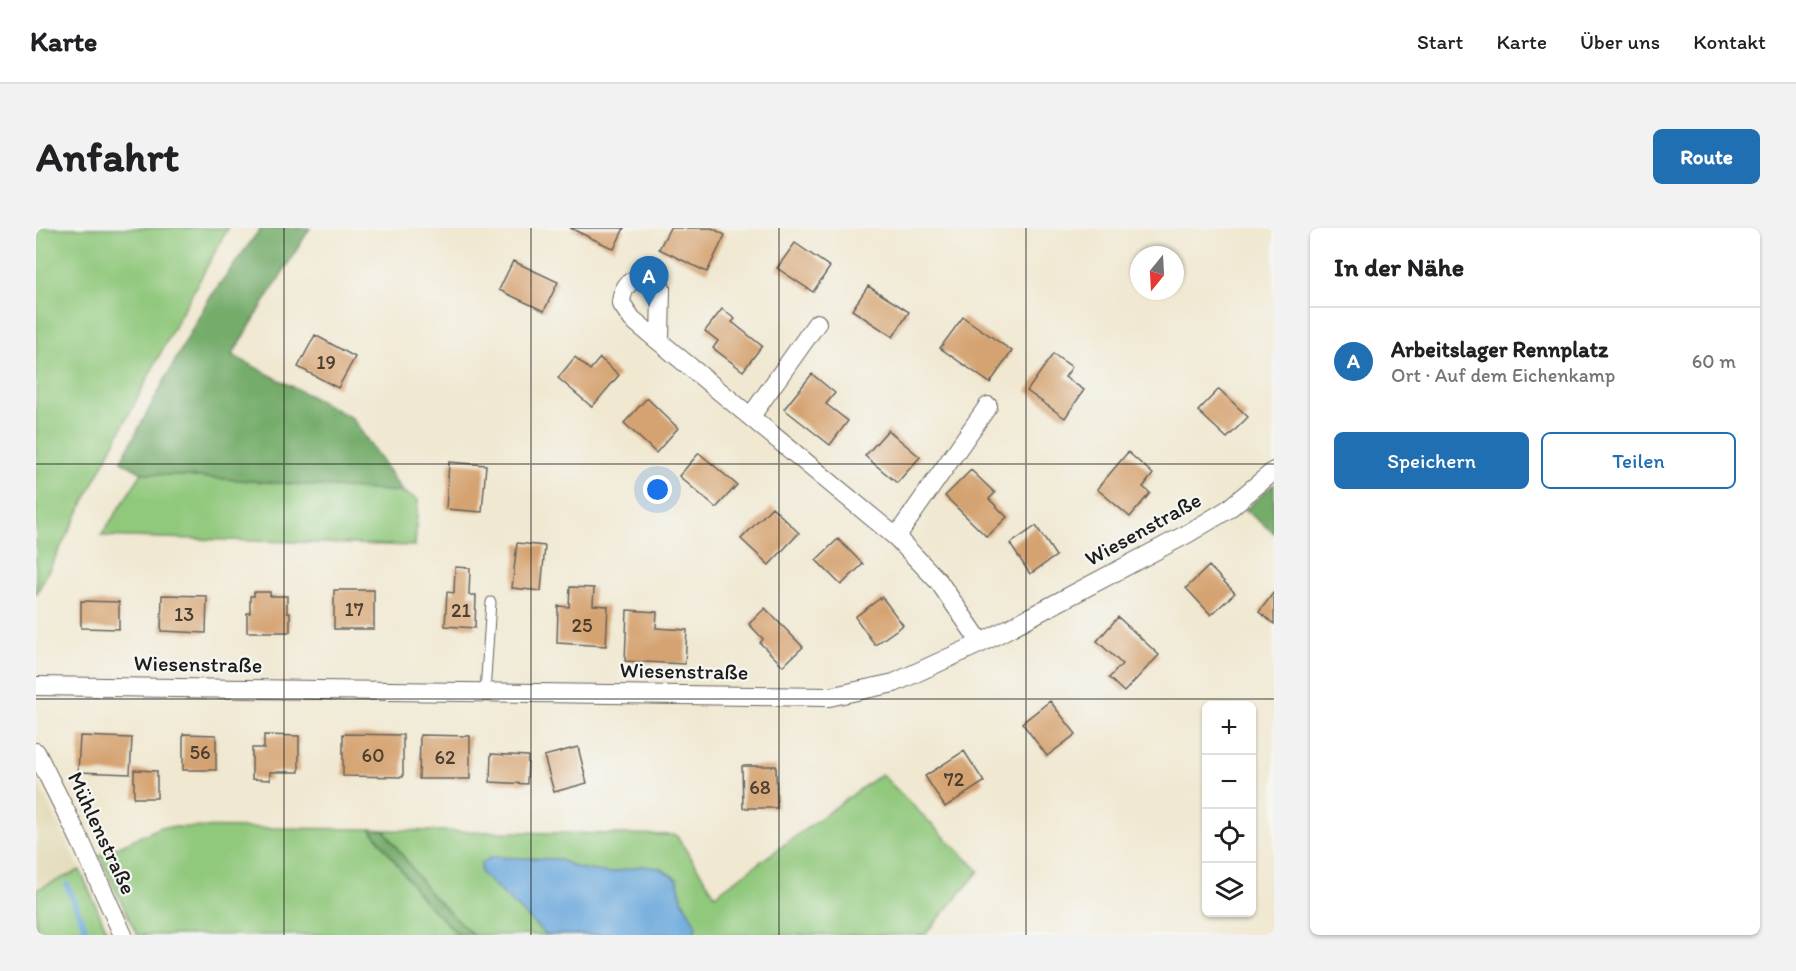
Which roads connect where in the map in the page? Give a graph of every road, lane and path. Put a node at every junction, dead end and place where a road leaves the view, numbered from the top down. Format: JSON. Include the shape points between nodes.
{"nodes":[{"id":1,"x":817,"y":323,"type":"dead end"},
{"id":2,"x":660,"y":341,"type":"dead end"},
{"id":3,"x":988,"y":406,"type":"dead end"},
{"id":4,"x":751,"y":416,"type":"junction"},
{"id":5,"x":1274,"y":471,"type":"edge"},
{"id":6,"x":896,"y":537,"type":"junction"},
{"id":7,"x":491,"y":602,"type":"dead end"},
{"id":8,"x":981,"y":643,"type":"junction"},
{"id":9,"x":36,"y":686,"type":"edge"},
{"id":10,"x":485,"y":692,"type":"junction"},
{"id":11,"x":36,"y":752,"type":"edge"},
{"id":12,"x":123,"y":935,"type":"edge"}],
"edges":[{"from":1,"to":4,"type":"street"},
{"from":2,"to":4,"type":"street"},
{"from":3,"to":6,"type":"street"},
{"from":4,"to":6,"type":"street"},
{"from":5,"to":8,"type":"street","name":"Wiesenstraße","via":[[1227,510],[1187,534]]},
{"from":6,"to":8,"type":"street","via":[[939,582]]},
{"from":7,"to":10,"type":"lane"},
{"from":8,"to":10,"type":"street","name":"Wiesenstraße","via":[[894,683],[829,697]]},
{"from":9,"to":10,"type":"street","name":"Wiesenstraße"},
{"from":11,"to":12,"type":"street","name":"Mühlenstraße"}]}
